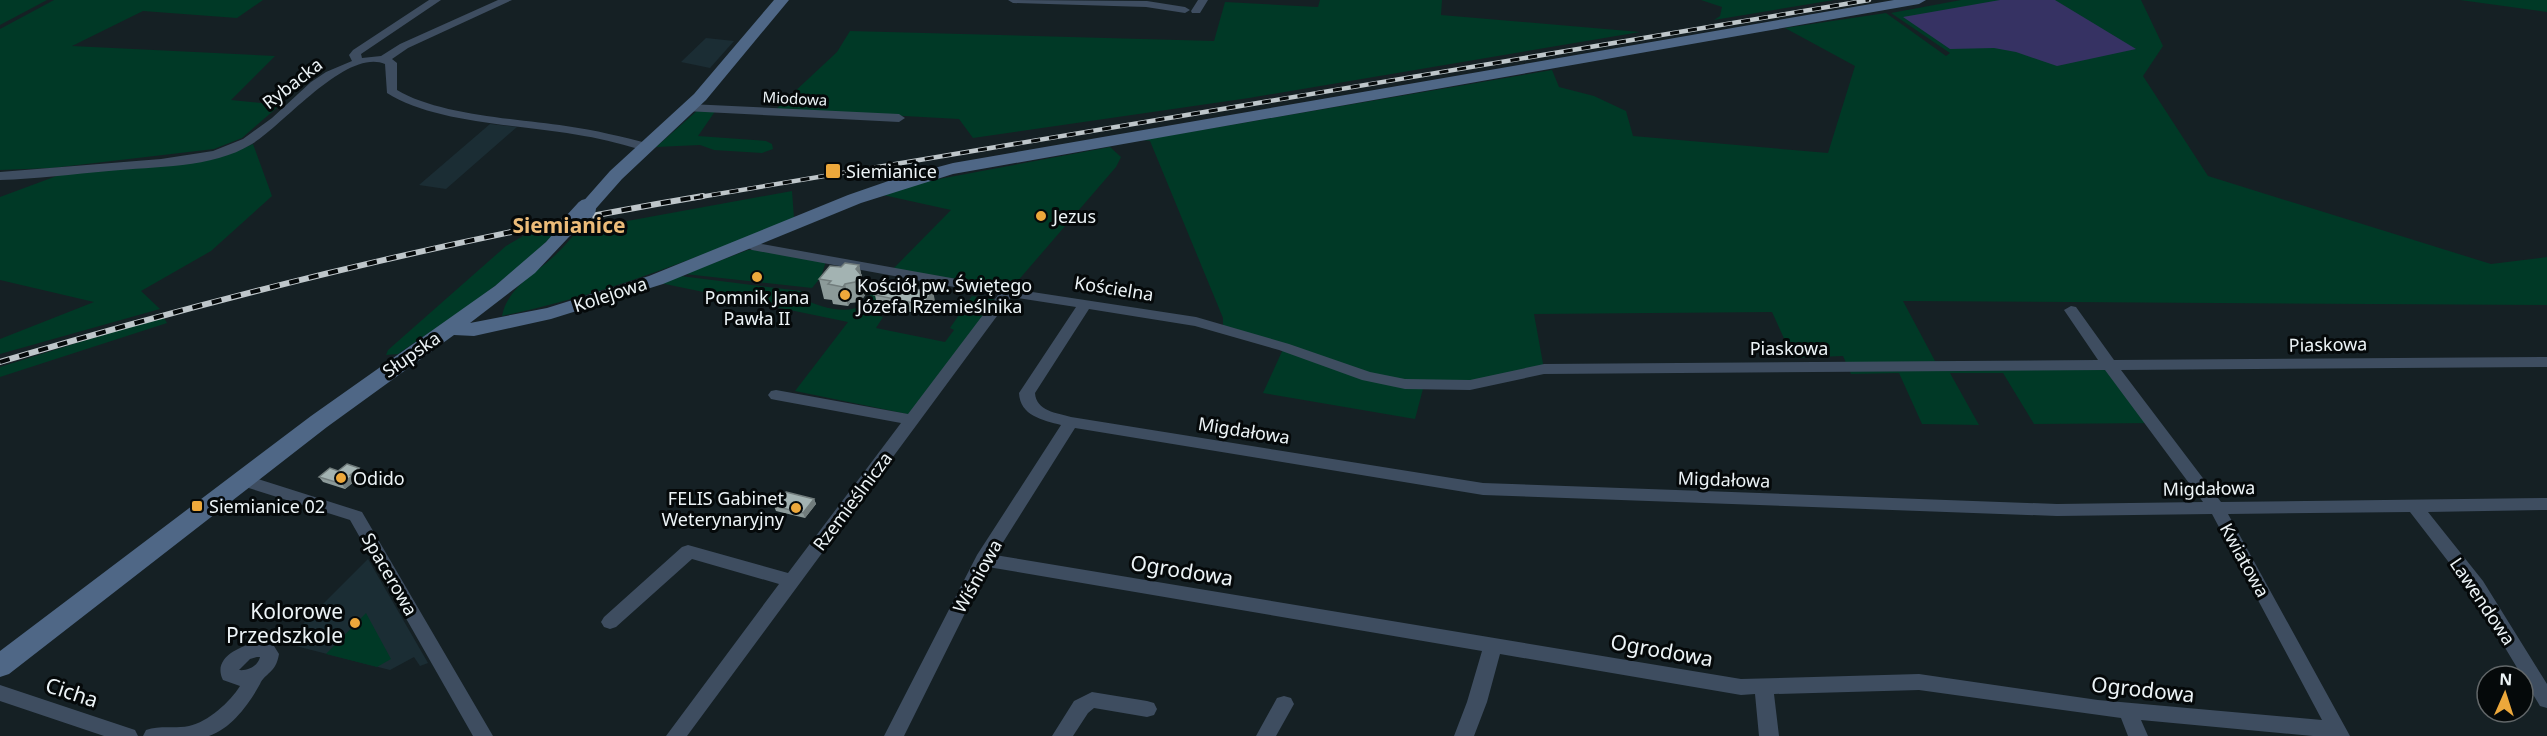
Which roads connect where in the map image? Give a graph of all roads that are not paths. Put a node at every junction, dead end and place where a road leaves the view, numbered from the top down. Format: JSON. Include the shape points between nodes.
{"nodes":[{"id":1,"x":436,"y":0,"type":"edge"},
{"id":2,"x":507,"y":0,"type":"edge"},
{"id":3,"x":782,"y":0,"type":"edge"},
{"id":4,"x":1013,"y":0,"type":"edge"},
{"id":5,"x":1203,"y":0,"type":"edge"},
{"id":6,"x":1919,"y":0,"type":"edge"},
{"id":7,"x":384,"y":59,"type":"junction"},
{"id":8,"x":358,"y":62,"type":"junction"},
{"id":9,"x":689,"y":108,"type":"junction"},
{"id":10,"x":899,"y":118,"type":"dead end"},
{"id":11,"x":647,"y":147,"type":"junction"},
{"id":12,"x":0,"y":176,"type":"edge"},
{"id":13,"x":747,"y":243,"type":"junction"},
{"id":14,"x":1007,"y":292,"type":"junction"},
{"id":15,"x":1085,"y":304,"type":"junction"},
{"id":16,"x":2071,"y":310,"type":"dead end"},
{"id":17,"x":447,"y":328,"type":"junction"},
{"id":18,"x":2547,"y":362,"type":"edge"},
{"id":19,"x":2110,"y":366,"type":"junction"},
{"id":20,"x":1470,"y":385,"type":"joint"},
{"id":21,"x":776,"y":395,"type":"dead end"},
{"id":22,"x":912,"y":420,"type":"junction"},
{"id":23,"x":1071,"y":422,"type":"junction"},
{"id":24,"x":242,"y":480,"type":"junction"},
{"id":25,"x":2547,"y":504,"type":"edge"},
{"id":26,"x":2414,"y":505,"type":"junction"},
{"id":27,"x":2216,"y":507,"type":"junction"},
{"id":28,"x":983,"y":560,"type":"junction"},
{"id":29,"x":791,"y":581,"type":"junction"},
{"id":30,"x":609,"y":622,"type":"dead end"},
{"id":31,"x":1493,"y":644,"type":"junction"},
{"id":32,"x":0,"y":666,"type":"edge"},
{"id":33,"x":250,"y":676,"type":"dead end"},
{"id":34,"x":1764,"y":686,"type":"junction"},
{"id":35,"x":0,"y":693,"type":"edge"},
{"id":36,"x":2547,"y":700,"type":"edge"},
{"id":37,"x":1284,"y":704,"type":"dead end"},
{"id":38,"x":1147,"y":709,"type":"dead end"},
{"id":39,"x":2128,"y":711,"type":"junction"},
{"id":40,"x":2339,"y":733,"type":"edge"},
{"id":41,"x":128,"y":736,"type":"edge"},
{"id":42,"x":153,"y":736,"type":"edge"},
{"id":43,"x":483,"y":736,"type":"edge"},
{"id":44,"x":676,"y":736,"type":"edge"},
{"id":45,"x":894,"y":736,"type":"edge"},
{"id":46,"x":1062,"y":736,"type":"edge"},
{"id":47,"x":1266,"y":736,"type":"edge"},
{"id":48,"x":1464,"y":736,"type":"edge"},
{"id":49,"x":1769,"y":736,"type":"edge"},
{"id":50,"x":2138,"y":736,"type":"edge"}],
"edges":[{"from":1,"to":8,"type":"street","via":[[357,52]]},
{"from":2,"to":7,"type":"street","via":[[404,46]]},
{"from":3,"to":9,"type":"street","name":"Słupska"},
{"from":4,"to":5,"type":"street","via":[[1148,4],[1191,10]]},
{"from":6,"to":13,"type":"street","name":"Kolejowa","via":[[970,165],[900,181]]},
{"from":7,"to":8,"type":"street","name":"Rybacka"},
{"from":7,"to":11,"type":"street","via":[[392,63],[391,92],[403,100]]},
{"from":8,"to":12,"type":"street","name":"Rybacka","via":[[316,83],[251,139],[219,153]]},
{"from":9,"to":10,"type":"street","name":"Miodowa"},
{"from":9,"to":11,"type":"street","name":"Słupska"},
{"from":11,"to":17,"type":"street","name":"Słupska","via":[[524,274]]},
{"from":13,"to":14,"type":"street","name":"Kościelna"},
{"from":13,"to":17,"type":"street","name":"Kolejowa","via":[[656,280],[551,313],[474,330]]},
{"from":14,"to":15,"type":"street","name":"Kościelna"},
{"from":14,"to":22,"type":"street","name":"Rzemieślnicza"},
{"from":15,"to":20,"type":"street","name":"Kościelna","via":[[1223,328],[1367,376],[1405,384]]},
{"from":15,"to":23,"type":"street","name":"Migdałowa","via":[[1026,400],[1030,406]]},
{"from":16,"to":19,"type":"street"},
{"from":17,"to":24,"type":"street","name":"Słupska"},
{"from":18,"to":19,"type":"street","name":"Piaskowa"},
{"from":19,"to":20,"type":"street","name":"Piaskowa","via":[[1544,369]]},
{"from":19,"to":27,"type":"street","name":"Kwiatowa"},
{"from":21,"to":22,"type":"street"},
{"from":22,"to":29,"type":"street","name":"Rzemieślnicza"},
{"from":23,"to":27,"type":"street","name":"Migdałowa","via":[[1483,489],[2055,510]]},
{"from":23,"to":28,"type":"street","name":"Wiśniowa"},
{"from":24,"to":32,"type":"street","name":"Słupska"},
{"from":24,"to":43,"type":"street","name":"Spacerowa","via":[[356,516]]},
{"from":25,"to":26,"type":"street","name":"Migdałowa"},
{"from":26,"to":27,"type":"street","name":"Migdałowa"},
{"from":26,"to":36,"type":"street","name":"Lawendowa","via":[[2477,586]]},
{"from":27,"to":40,"type":"street","name":"Kwiatowa"},
{"from":28,"to":31,"type":"street","name":"Ogrodowa"},
{"from":28,"to":45,"type":"street","name":"Wiśniowa"},
{"from":29,"to":30,"type":"street","via":[[688,552]]},
{"from":29,"to":44,"type":"street","name":"Rzemieślnicza"},
{"from":31,"to":34,"type":"street","name":"Ogrodowa","via":[[1741,687]]},
{"from":31,"to":48,"type":"street"},
{"from":33,"to":42,"type":"street","via":[[252,681],[245,695],[211,726],[191,734]]},
{"from":34,"to":39,"type":"street","name":"Ogrodowa","via":[[1919,682]]},
{"from":34,"to":49,"type":"street"},
{"from":35,"to":41,"type":"street","name":"Cicha"},
{"from":37,"to":47,"type":"street"},
{"from":38,"to":46,"type":"street","via":[[1092,700],[1081,707]]},
{"from":39,"to":40,"type":"street","name":"Ogrodowa"},
{"from":39,"to":50,"type":"street"}]}
